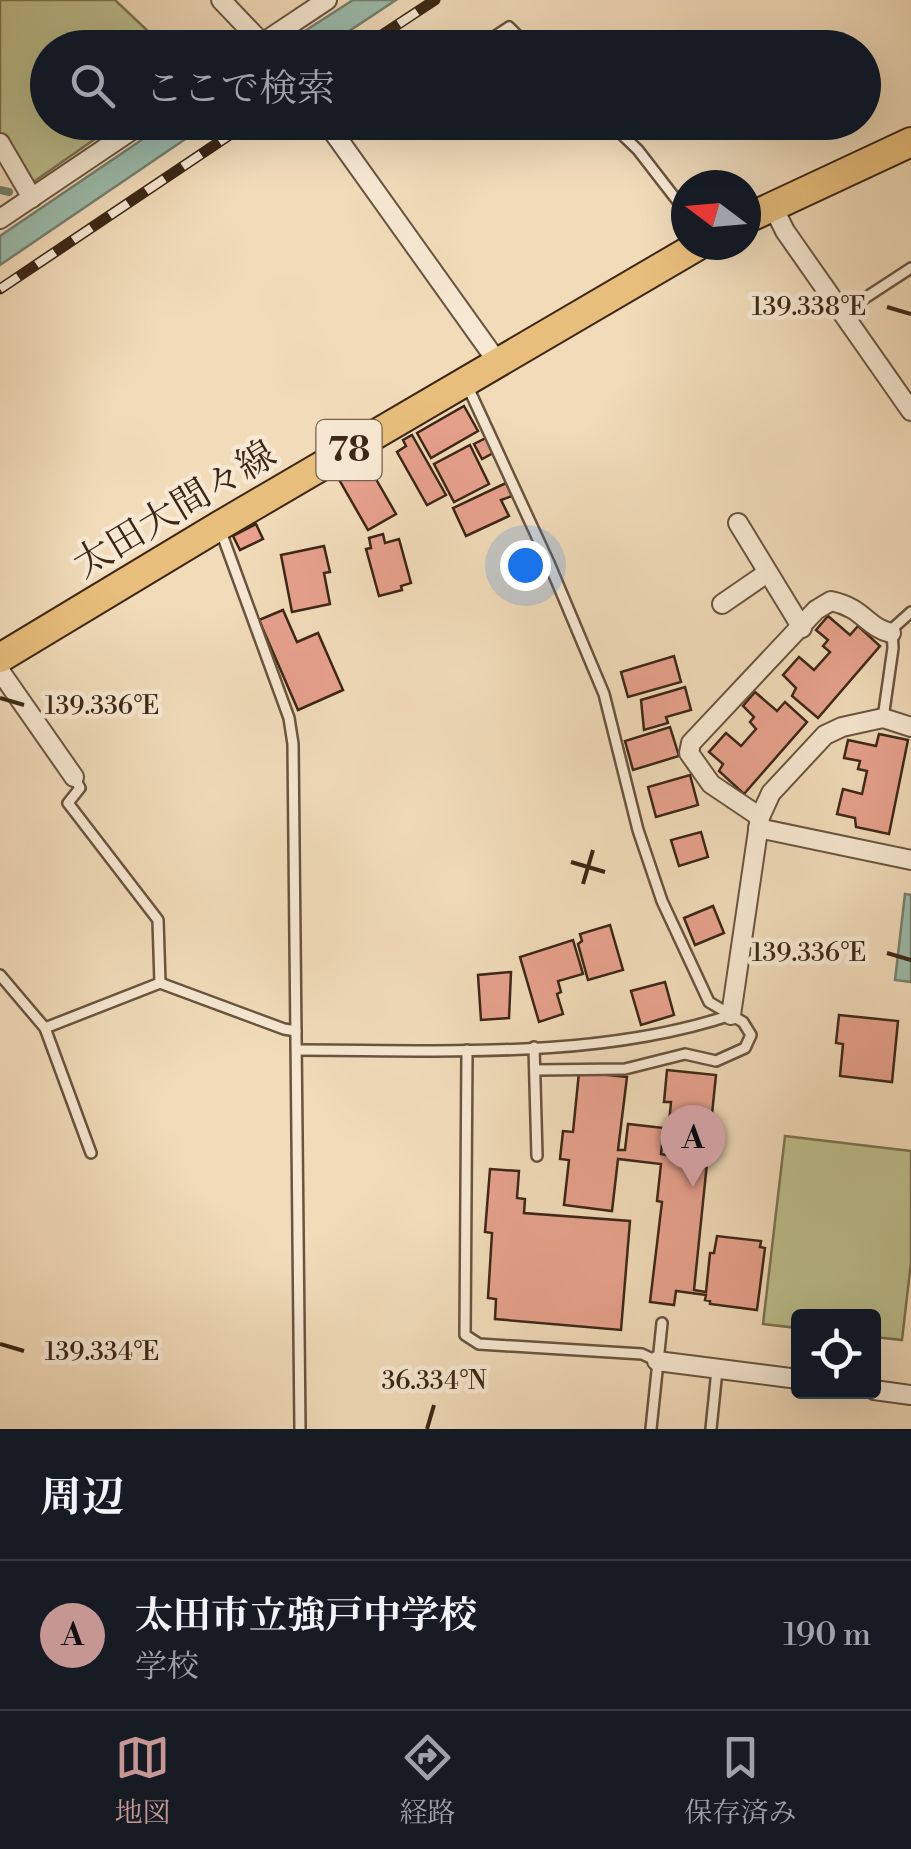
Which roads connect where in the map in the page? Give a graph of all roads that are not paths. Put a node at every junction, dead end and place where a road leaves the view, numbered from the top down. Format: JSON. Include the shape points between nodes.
{"nodes":[{"id":1,"x":221,"y":0,"type":"edge"},
{"id":2,"x":327,"y":0,"type":"edge"},
{"id":3,"x":251,"y":30,"type":"edge"},
{"id":4,"x":286,"y":30,"type":"edge"},
{"id":5,"x":117,"y":140,"type":"edge"},
{"id":6,"x":339,"y":140,"type":"edge"},
{"id":7,"x":628,"y":140,"type":"edge"},
{"id":8,"x":911,"y":142,"type":"edge"},
{"id":9,"x":0,"y":143,"type":"edge"},
{"id":10,"x":671,"y":193,"type":"edge"},
{"id":11,"x":32,"y":198,"type":"junction"},
{"id":12,"x":772,"y":205,"type":"junction"},
{"id":13,"x":761,"y":211,"type":"edge"},
{"id":14,"x":2,"y":215,"type":"edge"},
{"id":15,"x":674,"y":260,"type":"edge"},
{"id":16,"x":911,"y":268,"type":"edge"},
{"id":17,"x":842,"y":313,"type":"junction"},
{"id":18,"x":499,"y":364,"type":"junction"},
{"id":19,"x":465,"y":382,"type":"junction"},
{"id":20,"x":911,"y":411,"type":"edge"},
{"id":21,"x":738,"y":522,"type":"dead end"},
{"id":22,"x":219,"y":526,"type":"junction"},
{"id":23,"x":767,"y":573,"type":"junction"},
{"id":24,"x":722,"y":604,"type":"dead end"},
{"id":25,"x":911,"y":612,"type":"edge"},
{"id":26,"x":802,"y":628,"type":"junction"},
{"id":27,"x":892,"y":633,"type":"junction"},
{"id":28,"x":0,"y":658,"type":"edge"},
{"id":29,"x":0,"y":671,"type":"edge"},
{"id":30,"x":882,"y":718,"type":"junction"},
{"id":31,"x":911,"y":727,"type":"edge"},
{"id":32,"x":74,"y":777,"type":"joint"},
{"id":33,"x":759,"y":822,"type":"junction"},
{"id":34,"x":911,"y":860,"type":"edge"},
{"id":35,"x":0,"y":976,"type":"edge"},
{"id":36,"x":160,"y":984,"type":"junction"},
{"id":37,"x":730,"y":1016,"type":"junction"},
{"id":38,"x":45,"y":1028,"type":"junction"},
{"id":39,"x":296,"y":1031,"type":"junction"},
{"id":40,"x":534,"y":1047,"type":"junction"},
{"id":41,"x":298,"y":1050,"type":"junction"},
{"id":42,"x":467,"y":1050,"type":"junction"},
{"id":43,"x":535,"y":1070,"type":"junction"},
{"id":44,"x":91,"y":1153,"type":"dead end"},
{"id":45,"x":537,"y":1156,"type":"dead end"},
{"id":46,"x":662,"y":1323,"type":"dead end"},
{"id":47,"x":657,"y":1360,"type":"junction"},
{"id":48,"x":717,"y":1367,"type":"junction"},
{"id":49,"x":791,"y":1378,"type":"edge"},
{"id":50,"x":881,"y":1391,"type":"edge"},
{"id":51,"x":911,"y":1395,"type":"edge"},
{"id":52,"x":300,"y":1429,"type":"edge"},
{"id":53,"x":651,"y":1429,"type":"edge"},
{"id":54,"x":711,"y":1429,"type":"edge"}],
"edges":[{"from":1,"to":3,"type":"street"},
{"from":2,"to":4,"type":"street"},
{"from":5,"to":11,"type":"street"},
{"from":6,"to":18,"type":"street"},
{"from":7,"to":10,"type":"lane"},
{"from":8,"to":12,"type":"main road"},
{"from":9,"to":11,"type":"street"},
{"from":11,"to":14,"type":"street"},
{"from":12,"to":13,"type":"main road"},
{"from":12,"to":17,"type":"street"},
{"from":15,"to":18,"type":"main road","name":"太田大間々線","number":"78"},
{"from":16,"to":17,"type":"lane"},
{"from":17,"to":20,"type":"street"},
{"from":18,"to":19,"type":"main road","name":"太田大間々線","number":"78"},
{"from":19,"to":22,"type":"main road","name":"太田大間々線","number":"78"},
{"from":19,"to":37,"type":"lane","via":[[604,694],[662,900],[709,1002]]},
{"from":21,"to":23,"type":"street"},
{"from":22,"to":28,"type":"main road","name":"太田大間々線","number":"78"},
{"from":22,"to":39,"type":"lane","via":[[293,744]]},
{"from":23,"to":24,"type":"street"},
{"from":23,"to":26,"type":"street"},
{"from":25,"to":27,"type":"lane"},
{"from":26,"to":27,"type":"street","via":[[831,602],[852,606]]},
{"from":26,"to":33,"type":"street","via":[[691,743],[689,753],[711,784]]},
{"from":27,"to":30,"type":"lane"},
{"from":29,"to":32,"type":"street"},
{"from":30,"to":31,"type":"street"},
{"from":30,"to":33,"type":"street","via":[[825,736],[771,793]]},
{"from":32,"to":36,"type":"lane","via":[[80,788],[68,802],[158,920]]},
{"from":33,"to":34,"type":"street"},
{"from":33,"to":37,"type":"street"},
{"from":35,"to":38,"type":"lane"},
{"from":36,"to":38,"type":"lane"},
{"from":36,"to":39,"type":"lane"},
{"from":37,"to":40,"type":"lane","via":[[644,1035]]},
{"from":37,"to":43,"type":"lane","via":[[743,1022],[750,1041],[716,1060],[685,1054],[625,1068]]},
{"from":38,"to":44,"type":"lane"},
{"from":39,"to":41,"type":"lane"},
{"from":40,"to":42,"type":"lane"},
{"from":40,"to":43,"type":"lane"},
{"from":41,"to":42,"type":"lane"},
{"from":41,"to":52,"type":"lane"},
{"from":42,"to":47,"type":"lane","via":[[465,1335],[479,1344]]},
{"from":43,"to":45,"type":"lane"},
{"from":46,"to":47,"type":"lane"},
{"from":47,"to":48,"type":"street"},
{"from":47,"to":53,"type":"lane"},
{"from":48,"to":49,"type":"street"},
{"from":48,"to":54,"type":"lane"},
{"from":50,"to":51,"type":"street"}]}
